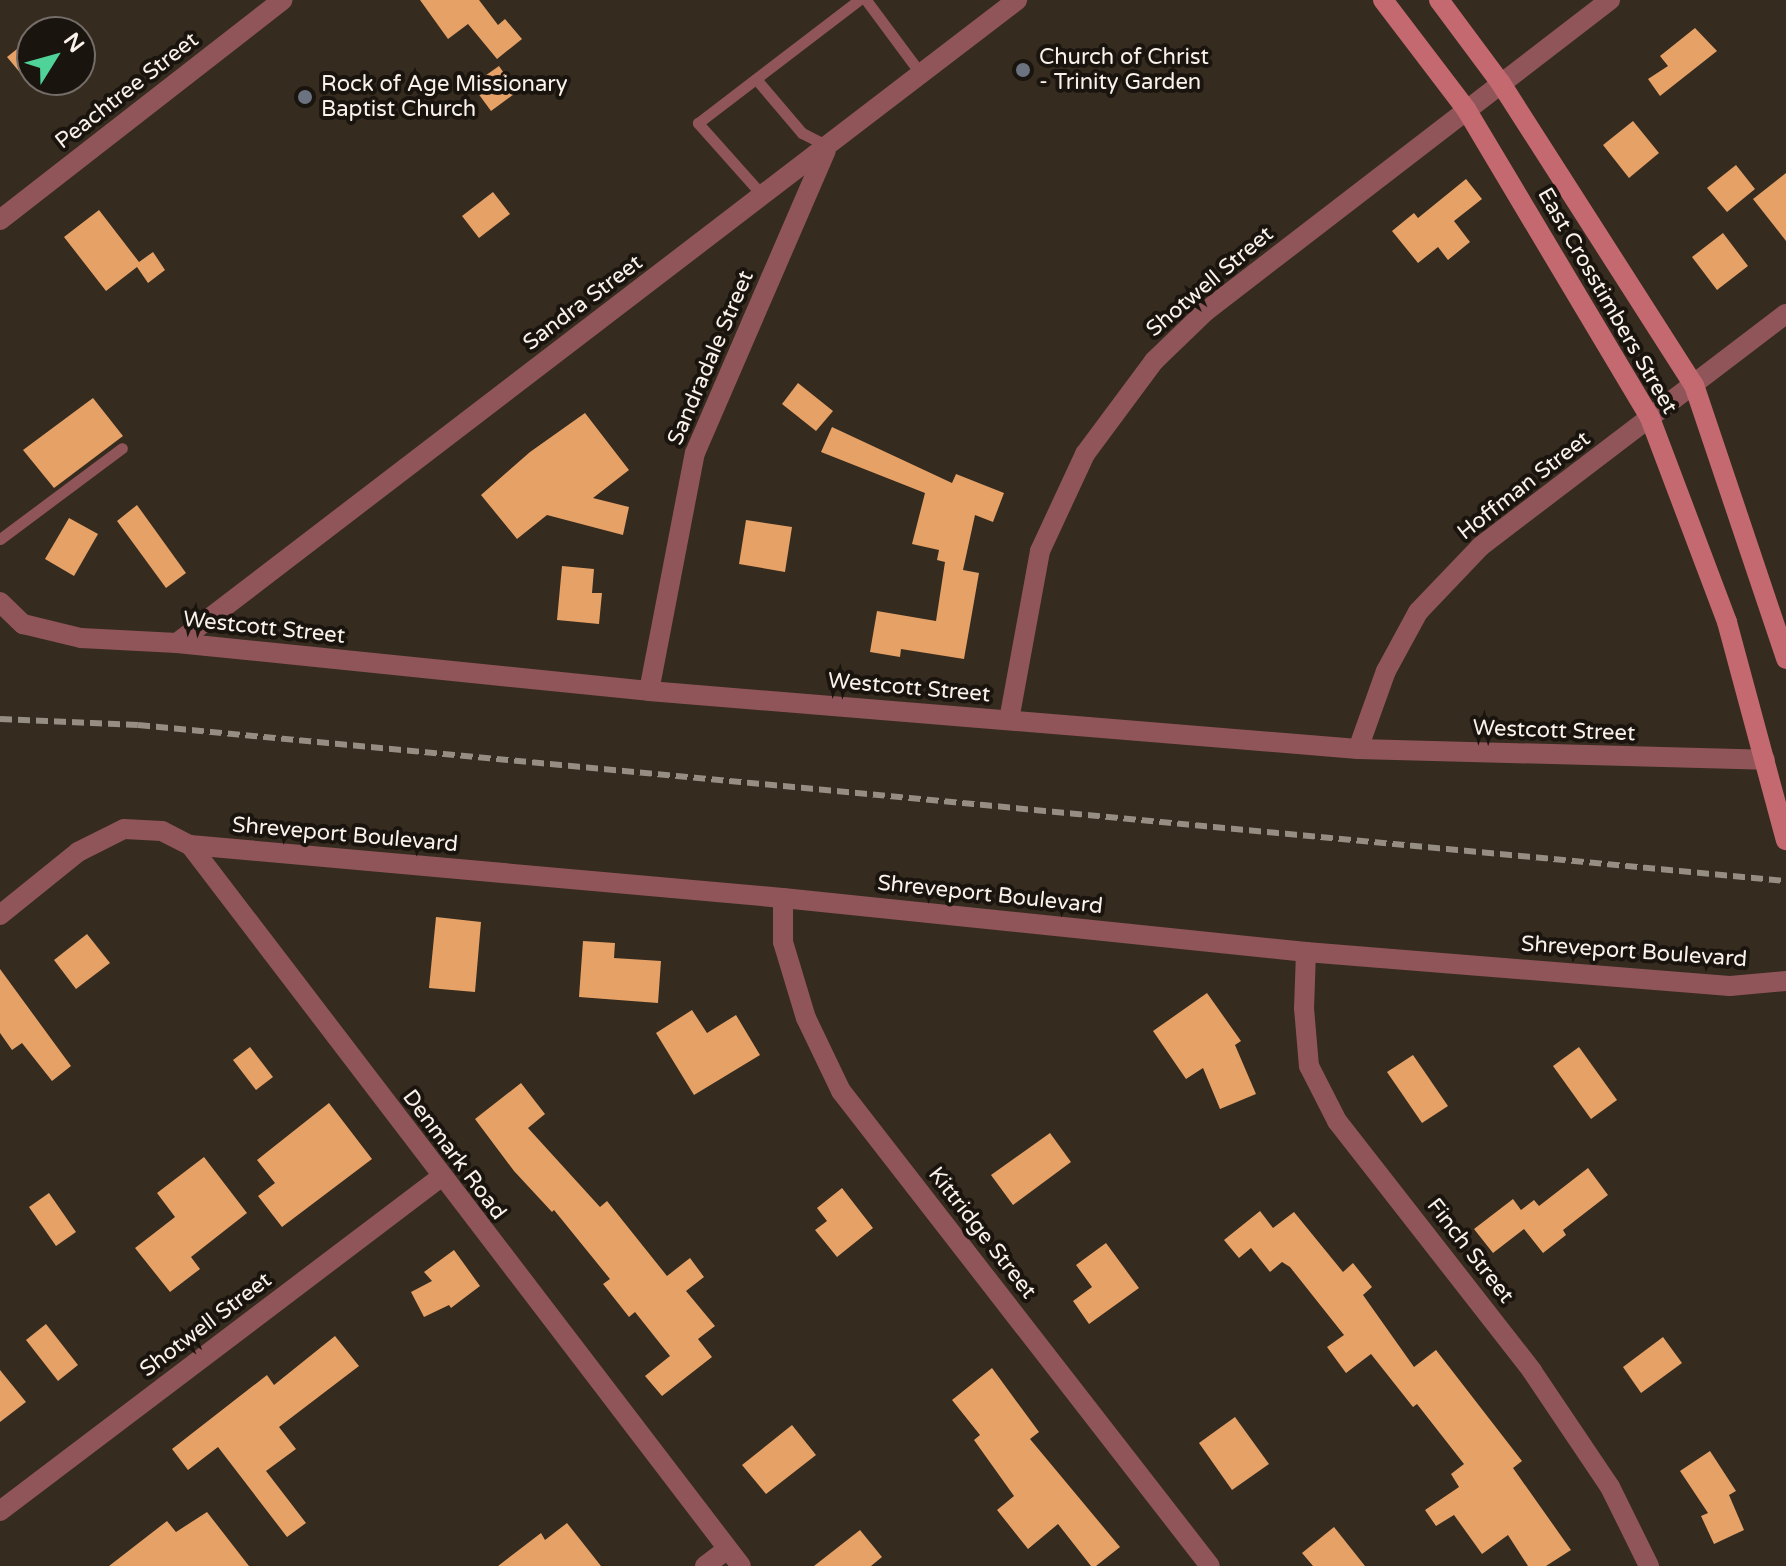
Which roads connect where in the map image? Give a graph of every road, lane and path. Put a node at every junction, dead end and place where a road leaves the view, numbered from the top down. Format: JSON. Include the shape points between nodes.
{"nodes":[{"id":1,"x":283,"y":0,"type":"edge"},
{"id":2,"x":859,"y":0,"type":"edge"},
{"id":3,"x":866,"y":0,"type":"edge"},
{"id":4,"x":1017,"y":0,"type":"edge"},
{"id":5,"x":1383,"y":0,"type":"edge"},
{"id":6,"x":1439,"y":0,"type":"edge"},
{"id":7,"x":1610,"y":0,"type":"edge"},
{"id":8,"x":921,"y":74,"type":"junction"},
{"id":9,"x":756,"y":79,"type":"junction"},
{"id":10,"x":1500,"y":82,"type":"junction"},
{"id":11,"x":1466,"y":109,"type":"junction"},
{"id":12,"x":827,"y":147,"type":"junction"},
{"id":13,"x":763,"y":196,"type":"junction"},
{"id":14,"x":0,"y":220,"type":"edge"},
{"id":15,"x":1786,"y":314,"type":"edge"},
{"id":16,"x":1694,"y":385,"type":"junction"},
{"id":17,"x":1650,"y":418,"type":"junction"},
{"id":18,"x":122,"y":448,"type":"dead end"},
{"id":19,"x":0,"y":539,"type":"edge"},
{"id":20,"x":0,"y":602,"type":"edge"},
{"id":21,"x":177,"y":643,"type":"junction"},
{"id":22,"x":1785,"y":652,"type":"edge"},
{"id":23,"x":649,"y":691,"type":"junction"},
{"id":24,"x":1009,"y":720,"type":"junction"},
{"id":25,"x":1358,"y":749,"type":"junction"},
{"id":26,"x":1765,"y":760,"type":"junction"},
{"id":27,"x":1786,"y":840,"type":"edge"},
{"id":28,"x":190,"y":845,"type":"junction"},
{"id":29,"x":783,"y":898,"type":"junction"},
{"id":30,"x":0,"y":915,"type":"edge"},
{"id":31,"x":1306,"y":952,"type":"junction"},
{"id":32,"x":1786,"y":981,"type":"edge"},
{"id":33,"x":441,"y":1177,"type":"junction"},
{"id":34,"x":0,"y":1511,"type":"edge"},
{"id":35,"x":726,"y":1550,"type":"junction"},
{"id":36,"x":705,"y":1566,"type":"edge"},
{"id":37,"x":741,"y":1566,"type":"edge"},
{"id":38,"x":1210,"y":1566,"type":"edge"},
{"id":39,"x":1649,"y":1566,"type":"edge"}],
"edges":[{"from":1,"to":14,"type":"street","name":"Peachtree Street"},
{"from":2,"to":9,"type":"lane"},
{"from":3,"to":8,"type":"lane"},
{"from":4,"to":8,"type":"street","name":"Sandra Street"},
{"from":5,"to":11,"type":"main road","name":"East Crosstimbers Street"},
{"from":6,"to":10,"type":"main road","name":"East Crosstimbers Street"},
{"from":7,"to":10,"type":"street","name":"Shotwell Street"},
{"from":8,"to":12,"type":"street","name":"Sandra Street"},
{"from":9,"to":12,"type":"lane","via":[[802,133]]},
{"from":9,"to":13,"type":"lane","via":[[698,123]]},
{"from":10,"to":11,"type":"street","name":"Shotwell Street"},
{"from":10,"to":16,"type":"main road","name":"East Crosstimbers Street"},
{"from":11,"to":17,"type":"main road","name":"East Crosstimbers Street"},
{"from":11,"to":24,"type":"street","name":"Shotwell Street","via":[[1206,311],[1154,361],[1085,454],[1040,551]]},
{"from":12,"to":13,"type":"street","name":"Sandra Street"},
{"from":12,"to":23,"type":"street","name":"Sandradale Street","via":[[695,453]]},
{"from":13,"to":21,"type":"street","name":"Sandra Street"},
{"from":15,"to":16,"type":"street","name":"Hoffman Street"},
{"from":16,"to":17,"type":"street","name":"Hoffman Street"},
{"from":16,"to":22,"type":"main road","name":"East Crosstimbers Street"},
{"from":17,"to":25,"type":"street","name":"Hoffman Street","via":[[1481,546],[1418,612],[1386,671]]},
{"from":17,"to":26,"type":"main road","name":"East Crosstimbers Street","via":[[1727,622]]},
{"from":18,"to":19,"type":"lane"},
{"from":20,"to":21,"type":"street","name":"Westcott Street","via":[[23,624],[81,638]]},
{"from":21,"to":23,"type":"street","name":"Westcott Street"},
{"from":23,"to":24,"type":"street","name":"Westcott Street"},
{"from":24,"to":25,"type":"street","name":"Westcott Street"},
{"from":25,"to":26,"type":"street","name":"Westcott Street"},
{"from":26,"to":27,"type":"main road","name":"East Crosstimbers Street"},
{"from":28,"to":29,"type":"street","name":"Shreveport Boulevard"},
{"from":28,"to":30,"type":"street","via":[[162,831],[124,829],[78,852]]},
{"from":28,"to":33,"type":"street","name":"Denmark Road"},
{"from":29,"to":31,"type":"street","name":"Shreveport Boulevard"},
{"from":29,"to":38,"type":"street","name":"Kittridge Street","via":[[783,942],[801,1003],[841,1091]]},
{"from":31,"to":32,"type":"street","name":"Shreveport Boulevard","via":[[1730,986]]},
{"from":31,"to":39,"type":"street","name":"Finch Street","via":[[1309,1066],[1337,1121],[1532,1371],[1610,1487]]},
{"from":33,"to":34,"type":"street","name":"Shotwell Street"},
{"from":33,"to":35,"type":"street","name":"Denmark Road"},
{"from":35,"to":36,"type":"street"},
{"from":35,"to":37,"type":"street","name":"Denmark Road"}]}
